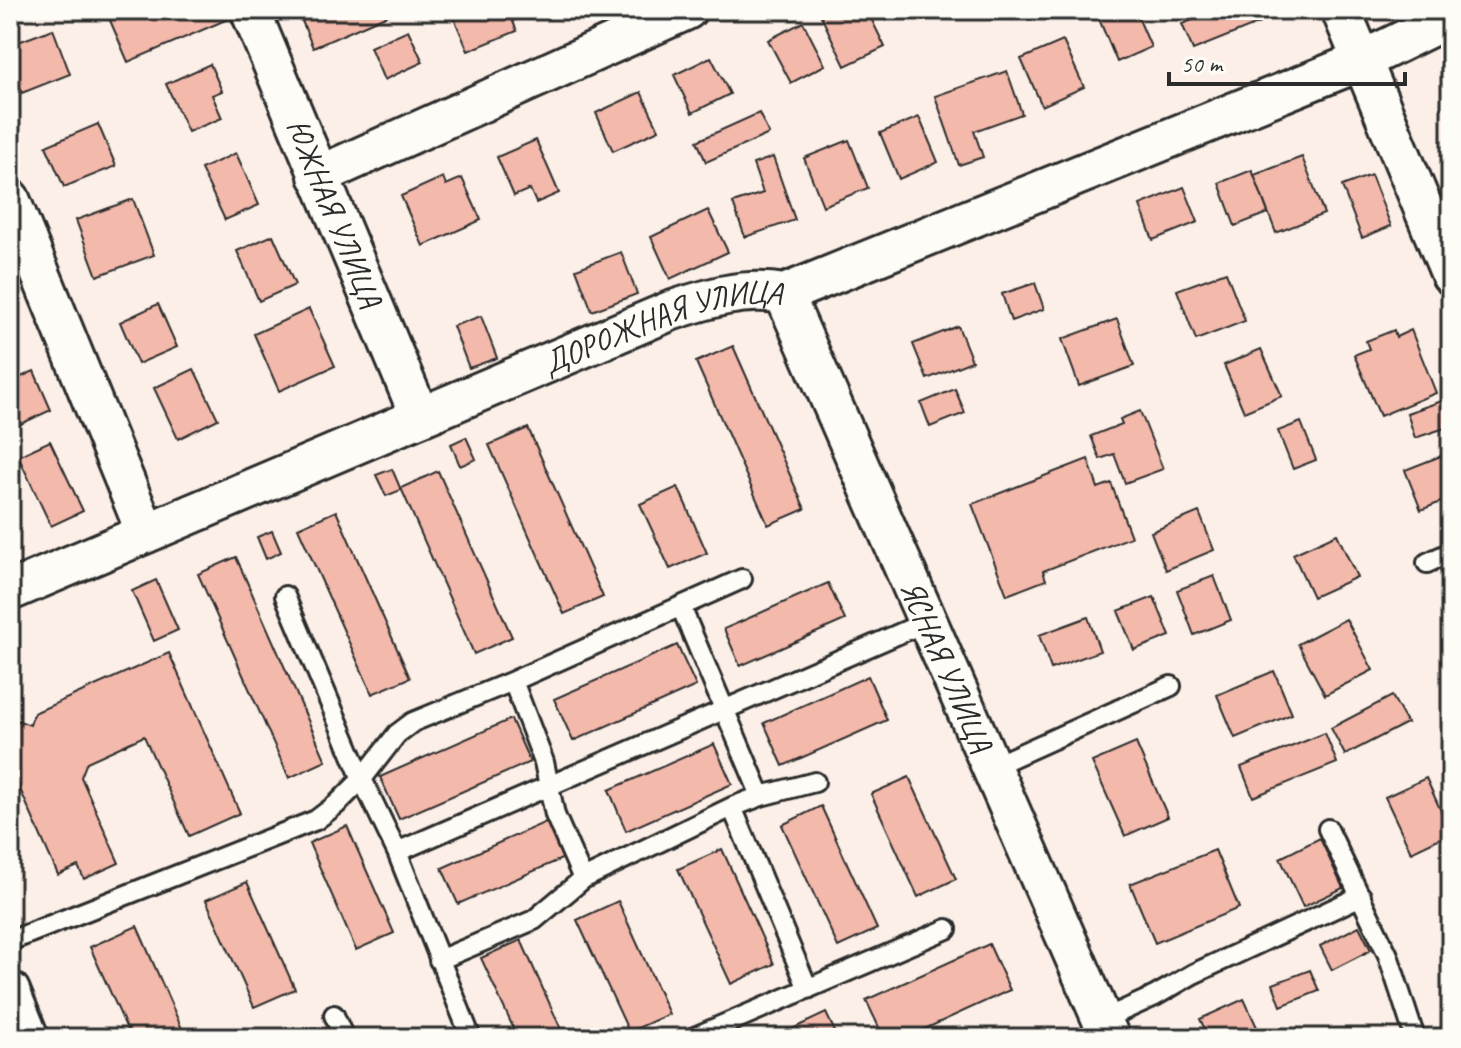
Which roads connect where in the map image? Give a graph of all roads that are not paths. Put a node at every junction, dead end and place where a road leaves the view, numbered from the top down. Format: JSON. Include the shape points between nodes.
{"nodes":[{"id":1,"x":250,"y":10,"type":"edge"},
{"id":2,"x":687,"y":10,"type":"edge"},
{"id":3,"x":1341,"y":10,"type":"edge"},
{"id":4,"x":1451,"y":17,"type":"edge"},
{"id":5,"x":1361,"y":61,"type":"junction"},
{"id":6,"x":318,"y":176,"type":"junction"},
{"id":7,"x":10,"y":199,"type":"edge"},
{"id":8,"x":1451,"y":275,"type":"edge"},
{"id":9,"x":784,"y":294,"type":"junction"},
{"id":10,"x":420,"y":417,"type":"junction"},
{"id":11,"x":146,"y":533,"type":"junction"},
{"id":12,"x":1451,"y":552,"type":"edge"},
{"id":13,"x":1427,"y":563,"type":"dead end"},
{"id":14,"x":742,"y":579,"type":"dead end"},
{"id":15,"x":10,"y":591,"type":"edge"},
{"id":16,"x":285,"y":596,"type":"dead end"},
{"id":17,"x":681,"y":607,"type":"junction"},
{"id":18,"x":926,"y":622,"type":"junction"},
{"id":19,"x":513,"y":681,"type":"junction"},
{"id":20,"x":1171,"y":686,"type":"dead end"},
{"id":21,"x":724,"y":710,"type":"junction"},
{"id":22,"x":991,"y":767,"type":"junction"},
{"id":23,"x":362,"y":779,"type":"junction"},
{"id":24,"x":815,"y":782,"type":"dead end"},
{"id":25,"x":549,"y":786,"type":"junction"},
{"id":26,"x":761,"y":796,"type":"junction"},
{"id":27,"x":732,"y":807,"type":"junction"},
{"id":28,"x":1328,"y":829,"type":"dead end"},
{"id":29,"x":397,"y":852,"type":"junction"},
{"id":30,"x":583,"y":879,"type":"junction"},
{"id":31,"x":1361,"y":896,"type":"junction"},
{"id":32,"x":947,"y":929,"type":"dead end"},
{"id":33,"x":10,"y":941,"type":"edge"},
{"id":34,"x":439,"y":960,"type":"junction"},
{"id":35,"x":808,"y":989,"type":"junction"},
{"id":36,"x":334,"y":1015,"type":"dead end"},
{"id":37,"x":1106,"y":1029,"type":"edge"},
{"id":38,"x":344,"y":1038,"type":"edge"},
{"id":39,"x":471,"y":1038,"type":"edge"},
{"id":40,"x":692,"y":1038,"type":"edge"},
{"id":41,"x":1415,"y":1038,"type":"edge"}],
"edges":[{"from":1,"to":6,"type":"street","name":"ЮЖНАЯ УЛИЦА"},
{"from":2,"to":6,"type":"street"},
{"from":3,"to":5,"type":"street"},
{"from":4,"to":5,"type":"street","name":"ДОРОЖНАЯ УЛИЦА"},
{"from":5,"to":8,"type":"street"},
{"from":5,"to":9,"type":"street","name":"ДОРОЖНАЯ УЛИЦА"},
{"from":6,"to":10,"type":"street","name":"ЮЖНАЯ УЛИЦА"},
{"from":7,"to":11,"type":"street"},
{"from":9,"to":10,"type":"street","name":"ДОРОЖНАЯ УЛИЦА","via":[[724,293],[670,311]]},
{"from":9,"to":18,"type":"street","name":"ЯСНАЯ УЛИЦА"},
{"from":10,"to":11,"type":"street","name":"ДОРОЖНАЯ УЛИЦА"},
{"from":11,"to":15,"type":"street","name":"ДОРОЖНАЯ УЛИЦА"},
{"from":12,"to":13,"type":"lane"},
{"from":14,"to":17,"type":"lane"},
{"from":16,"to":23,"type":"lane"},
{"from":17,"to":19,"type":"lane"},
{"from":17,"to":21,"type":"lane"},
{"from":18,"to":21,"type":"lane"},
{"from":18,"to":22,"type":"street","name":"ЯСНАЯ УЛИЦА"},
{"from":19,"to":23,"type":"lane","via":[[413,722]]},
{"from":19,"to":25,"type":"lane"},
{"from":20,"to":22,"type":"lane"},
{"from":21,"to":25,"type":"lane"},
{"from":21,"to":26,"type":"lane"},
{"from":22,"to":37,"type":"street","name":"ЯСНАЯ УЛИЦА"},
{"from":23,"to":29,"type":"lane"},
{"from":23,"to":33,"type":"lane","via":[[316,820]]},
{"from":24,"to":26,"type":"lane"},
{"from":25,"to":29,"type":"lane"},
{"from":25,"to":30,"type":"lane","via":[[555,815]]},
{"from":26,"to":27,"type":"lane"},
{"from":27,"to":30,"type":"lane"},
{"from":27,"to":35,"type":"lane"},
{"from":28,"to":31,"type":"lane"},
{"from":29,"to":34,"type":"lane"},
{"from":30,"to":34,"type":"lane","via":[[534,920]]},
{"from":31,"to":37,"type":"lane","via":[[1193,974]]},
{"from":31,"to":41,"type":"lane","via":[[1388,955]]},
{"from":32,"to":35,"type":"lane"},
{"from":34,"to":39,"type":"lane"},
{"from":35,"to":40,"type":"lane"},
{"from":36,"to":38,"type":"lane"}]}
